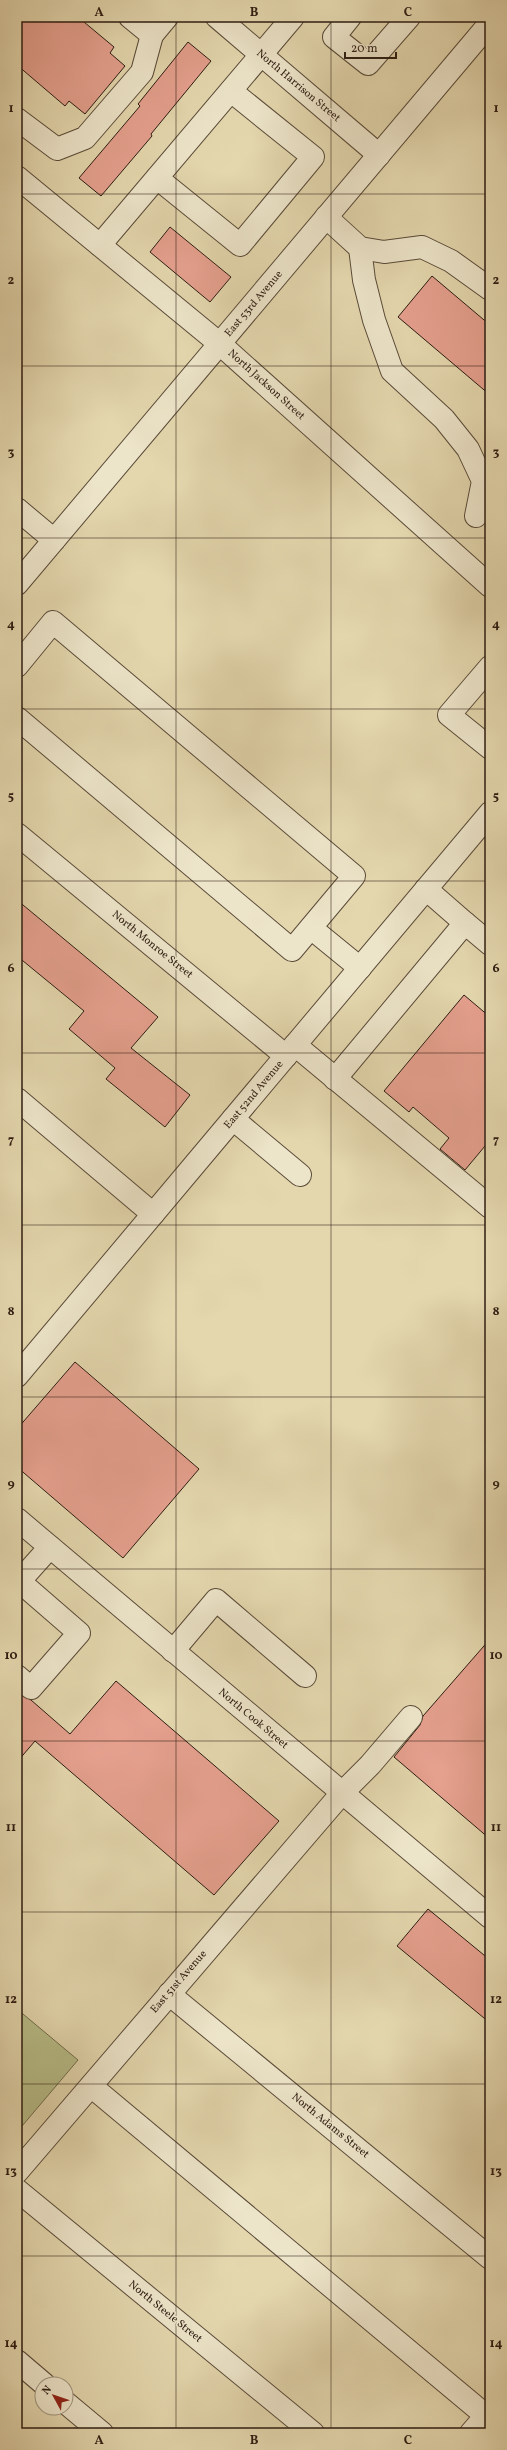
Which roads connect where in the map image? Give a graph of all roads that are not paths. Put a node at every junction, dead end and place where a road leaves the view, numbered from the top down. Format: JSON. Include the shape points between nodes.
{"nodes":[{"id":1,"x":130,"y":17,"type":"edge"},
{"id":2,"x":167,"y":17,"type":"edge"},
{"id":3,"x":217,"y":17,"type":"edge"},
{"id":4,"x":293,"y":17,"type":"edge"},
{"id":5,"x":350,"y":17,"type":"edge"},
{"id":6,"x":409,"y":17,"type":"edge"},
{"id":7,"x":490,"y":23,"type":"edge"},
{"id":8,"x":152,"y":35,"type":"junction"},
{"id":9,"x":262,"y":54,"type":"junction"},
{"id":10,"x":231,"y":91,"type":"junction"},
{"id":11,"x":17,"y":119,"type":"edge"},
{"id":12,"x":379,"y":155,"type":"junction"},
{"id":13,"x":17,"y":177,"type":"edge"},
{"id":14,"x":157,"y":178,"type":"junction"},
{"id":15,"x":326,"y":217,"type":"junction"},
{"id":16,"x":100,"y":245,"type":"junction"},
{"id":17,"x":360,"y":248,"type":"junction"},
{"id":18,"x":490,"y":289,"type":"edge"},
{"id":19,"x":220,"y":344,"type":"junction"},
{"id":20,"x":490,"y":500,"type":"edge"},
{"id":21,"x":17,"y":509,"type":"edge"},
{"id":22,"x":483,"y":522,"type":"edge"},
{"id":23,"x":54,"y":540,"type":"junction"},
{"id":24,"x":17,"y":584,"type":"edge"},
{"id":25,"x":490,"y":586,"type":"edge"},
{"id":26,"x":17,"y":666,"type":"edge"},
{"id":27,"x":490,"y":667,"type":"edge"},
{"id":28,"x":17,"y":718,"type":"edge"},
{"id":29,"x":490,"y":748,"type":"edge"},
{"id":30,"x":490,"y":813,"type":"edge"},
{"id":31,"x":17,"y":834,"type":"edge"},
{"id":32,"x":426,"y":889,"type":"junction"},
{"id":33,"x":465,"y":923,"type":"junction"},
{"id":34,"x":311,"y":928,"type":"junction"},
{"id":35,"x":490,"y":944,"type":"edge"},
{"id":36,"x":360,"y":968,"type":"junction"},
{"id":37,"x":290,"y":1051,"type":"junction"},
{"id":38,"x":335,"y":1079,"type":"junction"},
{"id":39,"x":17,"y":1099,"type":"edge"},
{"id":40,"x":233,"y":1119,"type":"junction"},
{"id":41,"x":300,"y":1176,"type":"dead end"},
{"id":42,"x":490,"y":1207,"type":"edge"},
{"id":43,"x":153,"y":1214,"type":"junction"},
{"id":44,"x":17,"y":1376,"type":"edge"},
{"id":45,"x":17,"y":1520,"type":"edge"},
{"id":46,"x":50,"y":1547,"type":"junction"},
{"id":47,"x":18,"y":1582,"type":"edge"},
{"id":48,"x":173,"y":1651,"type":"junction"},
{"id":49,"x":17,"y":1676,"type":"edge"},
{"id":50,"x":305,"y":1676,"type":"dead end"},
{"id":51,"x":411,"y":1717,"type":"dead end"},
{"id":52,"x":342,"y":1793,"type":"junction"},
{"id":53,"x":490,"y":1917,"type":"edge"},
{"id":54,"x":169,"y":1994,"type":"junction"},
{"id":55,"x":91,"y":2086,"type":"junction"},
{"id":56,"x":17,"y":2172,"type":"edge"},
{"id":57,"x":17,"y":2190,"type":"edge"},
{"id":58,"x":490,"y":2258,"type":"edge"},
{"id":59,"x":17,"y":2361,"type":"edge"},
{"id":60,"x":35,"y":2376,"type":"edge"},
{"id":61,"x":74,"y":2410,"type":"edge"},
{"id":62,"x":489,"y":2415,"type":"edge"},
{"id":63,"x":102,"y":2433,"type":"edge"},
{"id":64,"x":313,"y":2433,"type":"edge"},
{"id":65,"x":471,"y":2433,"type":"edge"}],
"edges":[{"from":1,"to":8,"type":"street"},
{"from":2,"to":8,"type":"street"},
{"from":3,"to":9,"type":"street","name":"North Harrison Street"},
{"from":4,"to":9,"type":"street"},
{"from":5,"to":6,"type":"street","via":[[334,36],[368,64]]},
{"from":7,"to":12,"type":"street","name":"East 53rd Avenue"},
{"from":8,"to":11,"type":"street","via":[[142,72],[85,138],[57,149]]},
{"from":9,"to":10,"type":"street"},
{"from":9,"to":12,"type":"street","name":"North Harrison Street"},
{"from":10,"to":14,"type":"street"},
{"from":10,"to":14,"type":"street","via":[[313,157],[240,245]]},
{"from":12,"to":15,"type":"street","name":"East 53rd Avenue"},
{"from":13,"to":16,"type":"street","name":"North Jackson Street"},
{"from":14,"to":16,"type":"street"},
{"from":15,"to":17,"type":"street"},
{"from":15,"to":19,"type":"street","name":"East 53rd Avenue"},
{"from":16,"to":19,"type":"street","name":"North Jackson Street"},
{"from":17,"to":18,"type":"street","via":[[384,252],[422,247],[451,261]]},
{"from":17,"to":22,"type":"street","via":[[364,280],[374,320],[392,371],[444,419],[468,449],[482,481]]},
{"from":19,"to":23,"type":"street","name":"East 53rd Avenue"},
{"from":19,"to":25,"type":"street","name":"North Jackson Street"},
{"from":20,"to":22,"type":"street"},
{"from":21,"to":23,"type":"street"},
{"from":23,"to":24,"type":"street","name":"East 53rd Avenue"},
{"from":26,"to":34,"type":"street","via":[[53,622],[354,876]]},
{"from":27,"to":29,"type":"street","via":[[449,715]]},
{"from":28,"to":34,"type":"street","via":[[292,950]]},
{"from":30,"to":32,"type":"street","name":"East 52nd Avenue"},
{"from":31,"to":37,"type":"street","name":"North Monroe Street"},
{"from":32,"to":33,"type":"street"},
{"from":32,"to":36,"type":"street","name":"East 52nd Avenue"},
{"from":33,"to":35,"type":"street"},
{"from":33,"to":38,"type":"street"},
{"from":34,"to":36,"type":"street"},
{"from":36,"to":37,"type":"street","name":"East 52nd Avenue"},
{"from":37,"to":38,"type":"street","name":"North Monroe Street"},
{"from":37,"to":40,"type":"street","name":"East 52nd Avenue"},
{"from":38,"to":42,"type":"street","name":"North Monroe Street"},
{"from":39,"to":43,"type":"street"},
{"from":40,"to":41,"type":"street"},
{"from":40,"to":43,"type":"street","name":"East 52nd Avenue"},
{"from":43,"to":44,"type":"street","name":"East 52nd Avenue"},
{"from":45,"to":46,"type":"street","name":"North Cook Street"},
{"from":46,"to":47,"type":"street"},
{"from":46,"to":48,"type":"street","name":"North Cook Street"},
{"from":47,"to":49,"type":"street","via":[[79,1633],[31,1688]]},
{"from":48,"to":50,"type":"street","via":[[216,1600]]},
{"from":48,"to":52,"type":"street","name":"North Cook Street"},
{"from":51,"to":52,"type":"street","name":"East 51st Avenue"},
{"from":52,"to":53,"type":"street","name":"North Cook Street"},
{"from":52,"to":54,"type":"street","name":"East 51st Avenue"},
{"from":54,"to":55,"type":"street","name":"East 51st Avenue"},
{"from":54,"to":58,"type":"street","name":"North Adams Street"},
{"from":55,"to":56,"type":"street","name":"East 51st Avenue"},
{"from":55,"to":62,"type":"street"},
{"from":57,"to":64,"type":"street","name":"North Steele Street"},
{"from":59,"to":60,"type":"street"},
{"from":61,"to":63,"type":"street"},
{"from":62,"to":65,"type":"street"}]}
